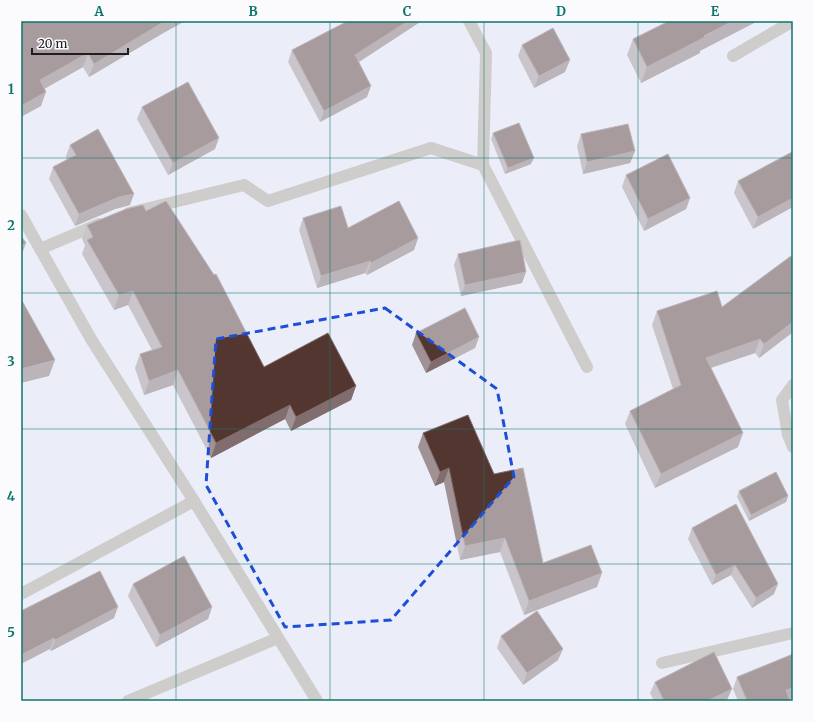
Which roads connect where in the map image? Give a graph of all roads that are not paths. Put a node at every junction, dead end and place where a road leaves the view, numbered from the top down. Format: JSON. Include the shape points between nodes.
{"nodes":[{"id":1,"x":469,"y":21,"type":"edge"},
{"id":2,"x":793,"y":21,"type":"edge"},
{"id":3,"x":733,"y":56,"type":"dead end"},
{"id":4,"x":483,"y":165,"type":"junction"},
{"id":5,"x":21,"y":215,"type":"edge"},
{"id":6,"x":40,"y":249,"type":"junction"},
{"id":7,"x":587,"y":368,"type":"dead end"},
{"id":8,"x":793,"y":385,"type":"edge"},
{"id":9,"x":793,"y":446,"type":"edge"},
{"id":10,"x":194,"y":501,"type":"junction"},
{"id":11,"x":21,"y":594,"type":"edge"},
{"id":12,"x":793,"y":633,"type":"edge"},
{"id":13,"x":278,"y":638,"type":"junction"},
{"id":14,"x":662,"y":663,"type":"dead end"},
{"id":15,"x":128,"y":701,"type":"edge"},
{"id":16,"x":317,"y":701,"type":"edge"}],
"edges":[{"from":1,"to":4,"type":"street","via":[[486,53]]},
{"from":2,"to":3,"type":"street"},
{"from":4,"to":6,"type":"street","via":[[431,148],[268,201],[244,185],[115,217]]},
{"from":4,"to":7,"type":"street"},
{"from":5,"to":6,"type":"street"},
{"from":6,"to":10,"type":"street","via":[[91,339]]},
{"from":8,"to":9,"type":"street","via":[[782,400],[788,434]]},
{"from":10,"to":11,"type":"street"},
{"from":10,"to":13,"type":"street"},
{"from":12,"to":14,"type":"street"},
{"from":13,"to":15,"type":"street"},
{"from":13,"to":16,"type":"street"}]}
